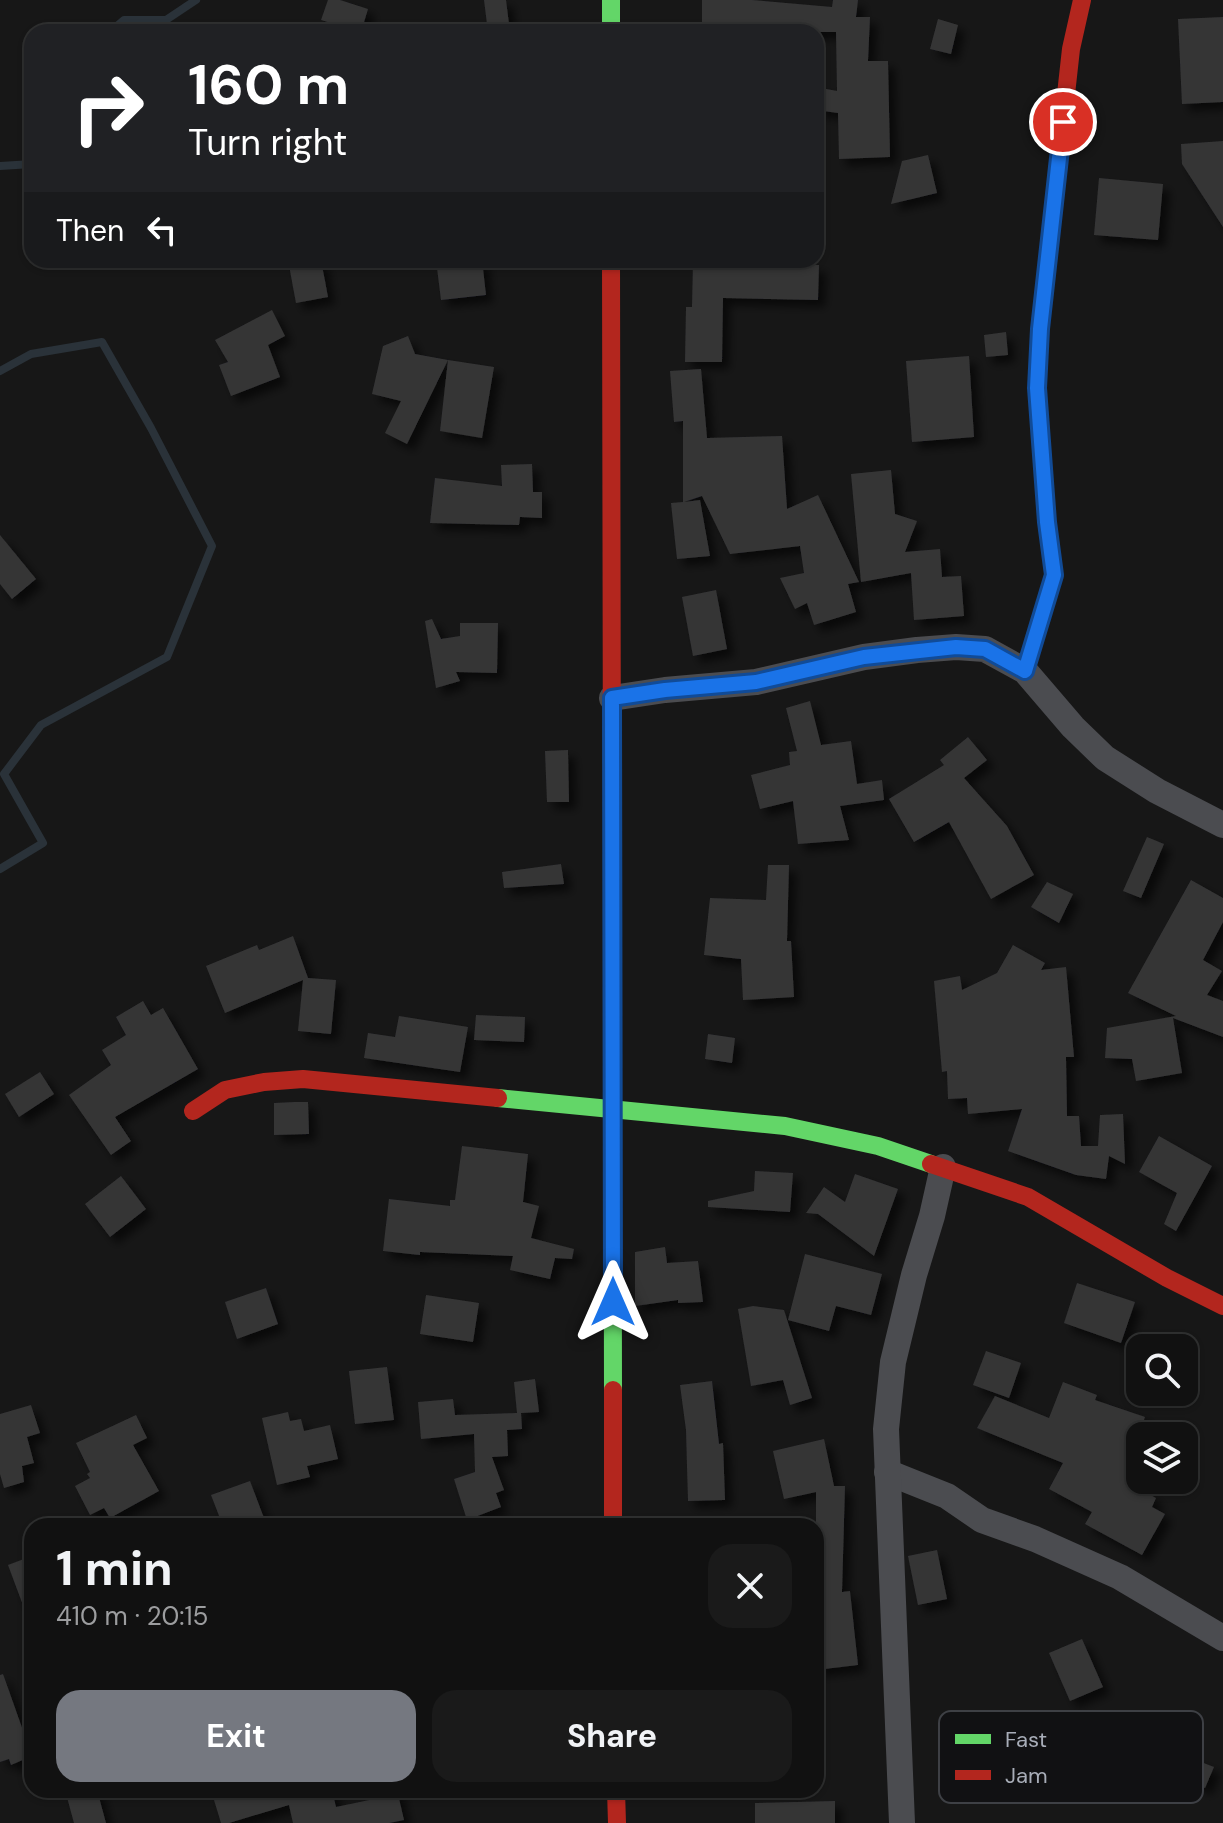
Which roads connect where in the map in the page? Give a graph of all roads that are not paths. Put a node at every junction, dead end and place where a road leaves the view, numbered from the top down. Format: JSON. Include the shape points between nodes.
{"nodes":[{"id":1,"x":611,"y":0,"type":"edge"},
{"id":2,"x":1082,"y":0,"type":"edge"},
{"id":3,"x":611,"y":24,"type":"edge"},
{"id":4,"x":611,"y":268,"type":"edge"},
{"id":5,"x":1025,"y":671,"type":"junction"},
{"id":6,"x":612,"y":698,"type":"junction"},
{"id":7,"x":1223,"y":825,"type":"edge"},
{"id":8,"x":193,"y":1111,"type":"dead end"},
{"id":9,"x":613,"y":1111,"type":"junction"},
{"id":10,"x":943,"y":1167,"type":"junction"},
{"id":11,"x":1223,"y":1306,"type":"edge"},
{"id":12,"x":887,"y":1472,"type":"junction"},
{"id":13,"x":613,"y":1518,"type":"edge"},
{"id":14,"x":1223,"y":1638,"type":"edge"},
{"id":15,"x":616,"y":1798,"type":"edge"},
{"id":16,"x":614,"y":1822,"type":"edge"},
{"id":17,"x":902,"y":1823,"type":"edge"}],
"edges":[{"from":1,"to":3,"type":"street"},
{"from":2,"to":5,"type":"street","via":[[1061,132],[1037,388],[1054,575]]},
{"from":4,"to":6,"type":"street"},
{"from":5,"to":6,"type":"street","via":[[985,649],[956,647],[864,657],[756,682]]},
{"from":5,"to":7,"type":"street","via":[[1105,758]]},
{"from":6,"to":9,"type":"street"},
{"from":8,"to":9,"type":"street","via":[[225,1090],[303,1079]]},
{"from":9,"to":10,"type":"street","via":[[785,1126],[878,1146]]},
{"from":9,"to":13,"type":"street"},
{"from":10,"to":11,"type":"street","via":[[1028,1197]]},
{"from":10,"to":12,"type":"street","via":[[893,1362]]},
{"from":12,"to":14,"type":"street","via":[[947,1496],[982,1520],[1120,1577]]},
{"from":12,"to":17,"type":"street"},
{"from":15,"to":16,"type":"street"}]}
